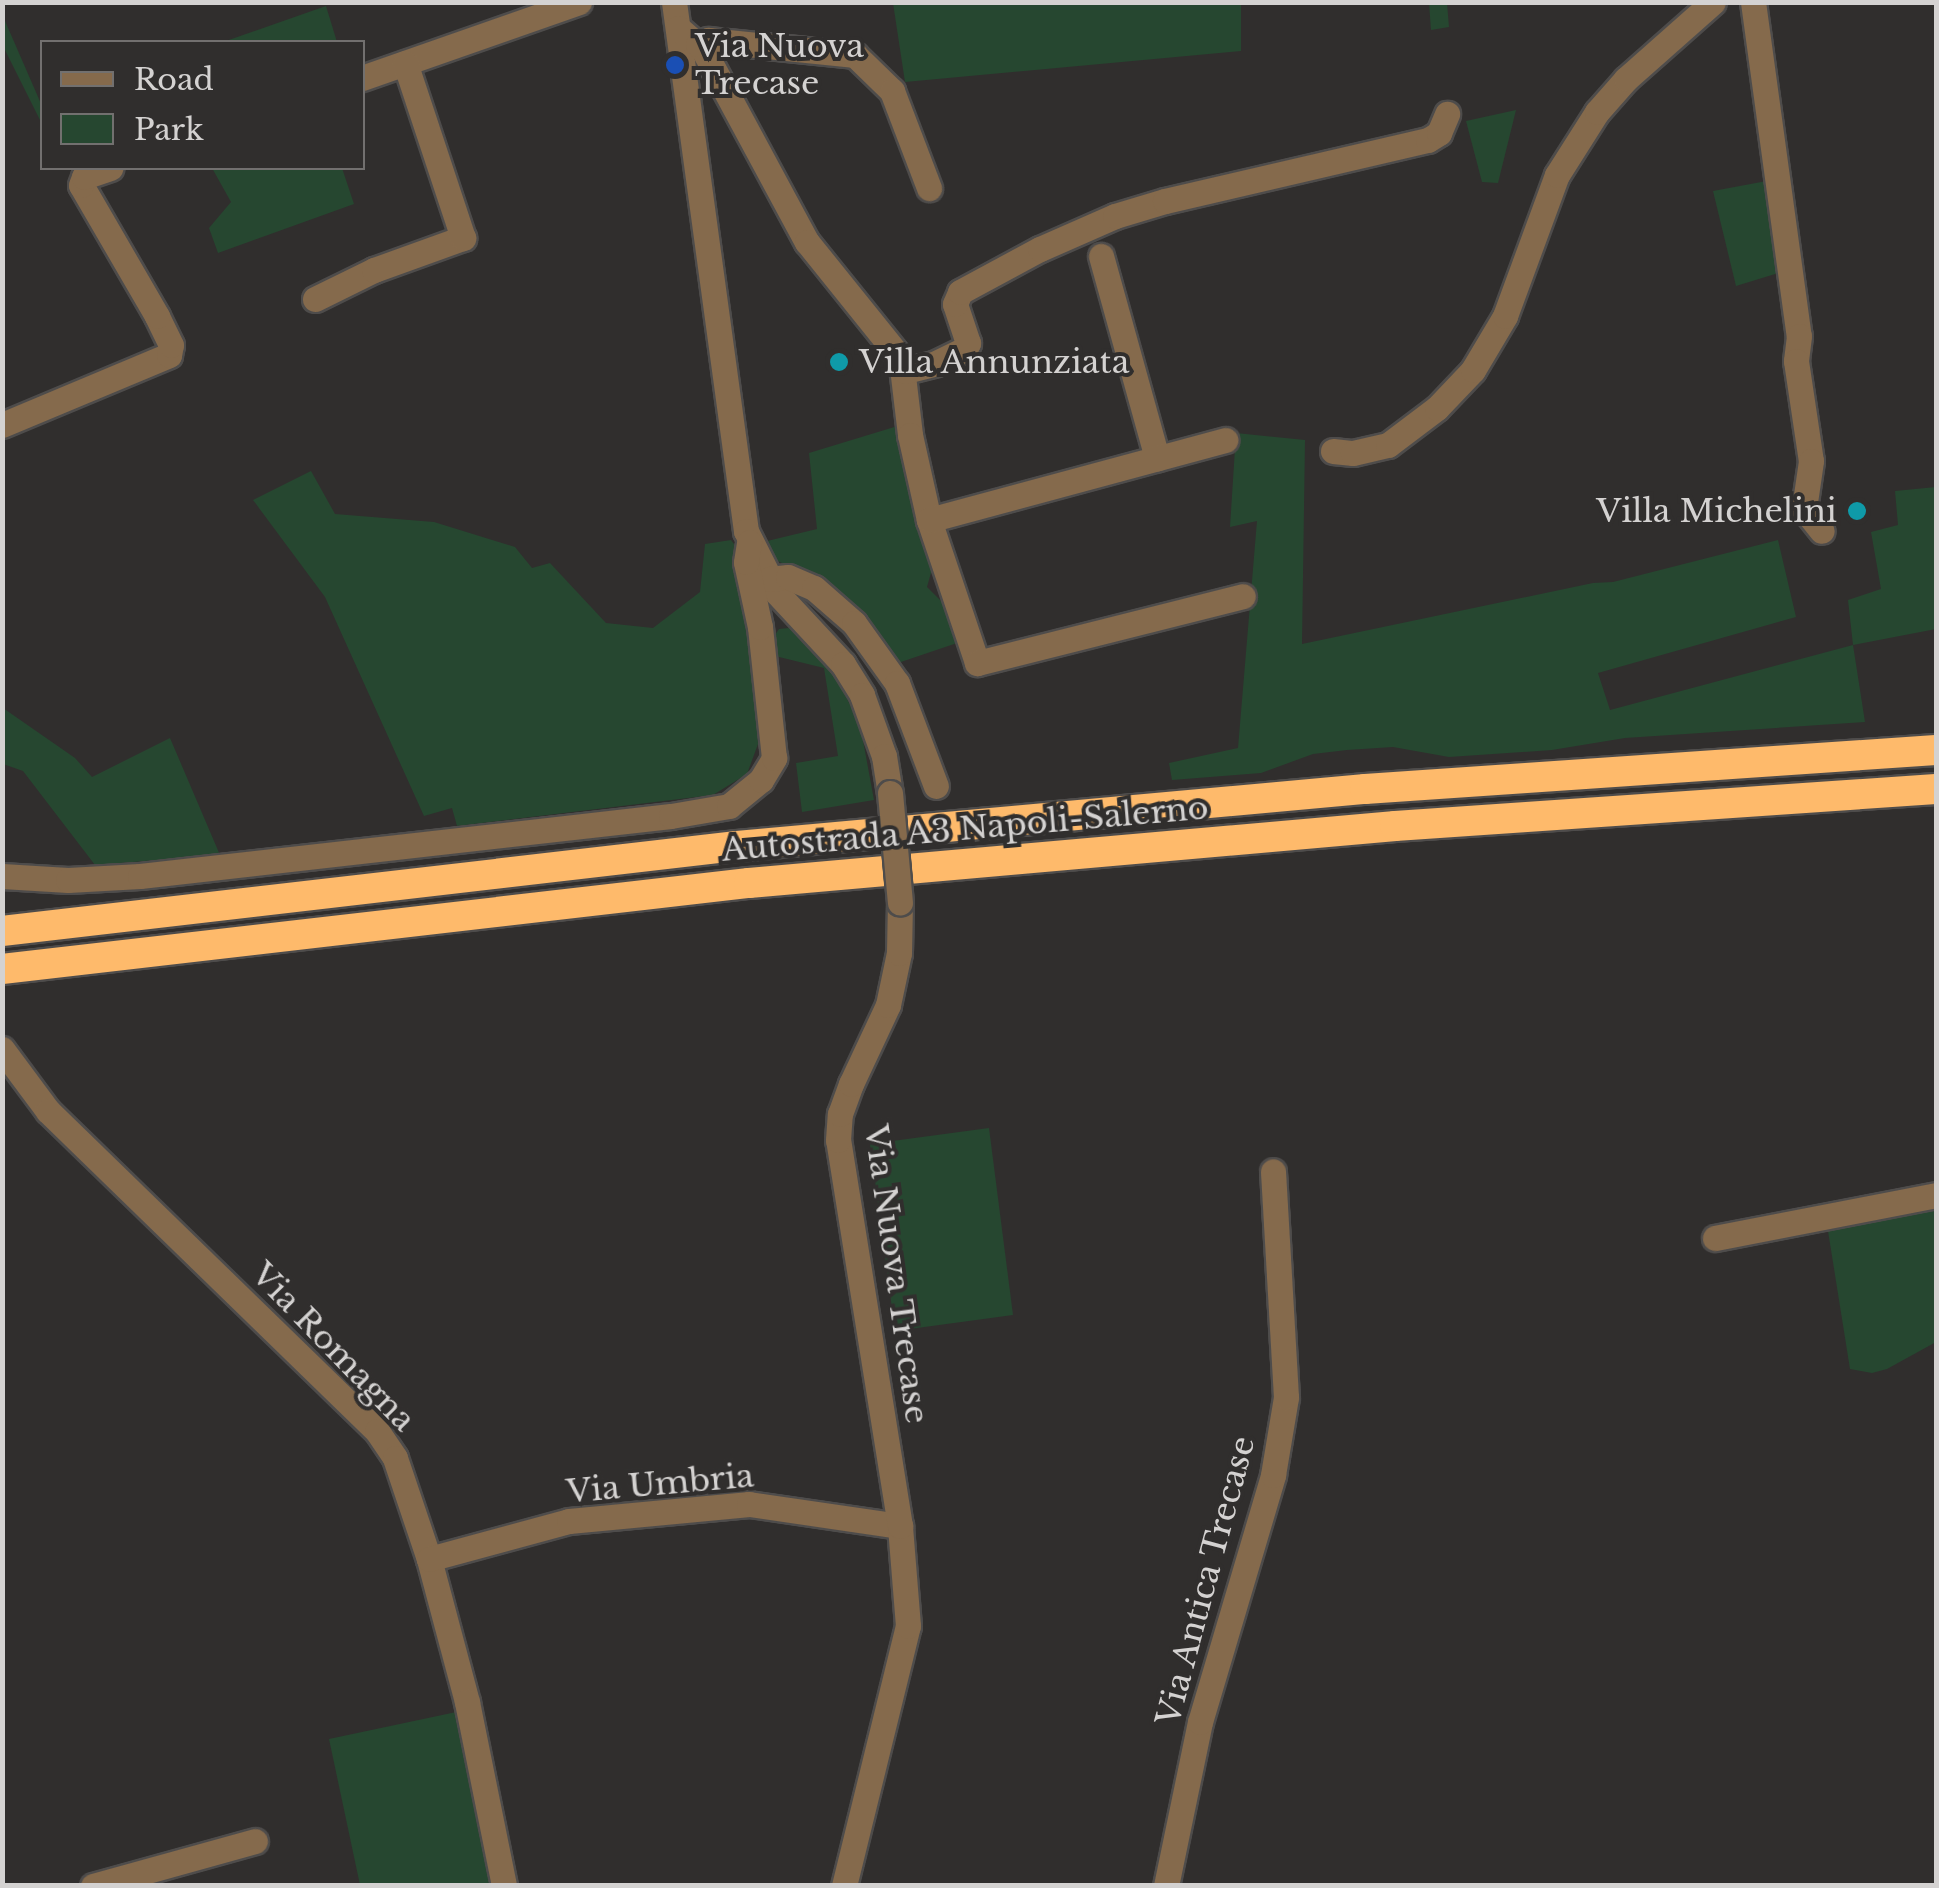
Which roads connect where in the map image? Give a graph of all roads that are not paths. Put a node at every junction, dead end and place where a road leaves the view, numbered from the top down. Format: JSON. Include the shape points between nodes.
{"nodes":[{"id":1,"x":579,"y":2,"type":"edge"},
{"id":2,"x":1713,"y":2,"type":"edge"},
{"id":3,"x":1753,"y":2,"type":"edge"},
{"id":4,"x":683,"y":25,"type":"edge"},
{"id":5,"x":405,"y":63,"type":"junction"},
{"id":6,"x":365,"y":77,"type":"edge"},
{"id":7,"x":1447,"y":114,"type":"dead end"},
{"id":8,"x":104,"y":170,"type":"edge"},
{"id":9,"x":929,"y":188,"type":"dead end"},
{"id":10,"x":1100,"y":256,"type":"dead end"},
{"id":11,"x":315,"y":299,"type":"dead end"},
{"id":12,"x":906,"y":371,"type":"junction"},
{"id":13,"x":2,"y":425,"type":"edge"},
{"id":14,"x":1225,"y":440,"type":"dead end"},
{"id":15,"x":1332,"y":450,"type":"dead end"},
{"id":16,"x":1157,"y":458,"type":"junction"},
{"id":17,"x":929,"y":520,"type":"junction"},
{"id":18,"x":1822,"y":531,"type":"dead end"},
{"id":19,"x":749,"y":542,"type":"junction"},
{"id":20,"x":778,"y":592,"type":"junction"},
{"id":21,"x":1243,"y":596,"type":"dead end"},
{"id":22,"x":758,"y":618,"type":"junction"},
{"id":23,"x":1936,"y":750,"type":"edge"},
{"id":24,"x":936,"y":786,"type":"dead end"},
{"id":25,"x":1936,"y":789,"type":"edge"},
{"id":26,"x":2,"y":876,"type":"edge"},
{"id":27,"x":2,"y":930,"type":"edge"},
{"id":28,"x":2,"y":969,"type":"edge"},
{"id":29,"x":2,"y":1049,"type":"edge"},
{"id":30,"x":1273,"y":1171,"type":"dead end"},
{"id":31,"x":1936,"y":1195,"type":"edge"},
{"id":32,"x":1715,"y":1238,"type":"dead end"},
{"id":33,"x":900,"y":1526,"type":"junction"},
{"id":34,"x":429,"y":1559,"type":"junction"},
{"id":35,"x":256,"y":1840,"type":"dead end"},
{"id":36,"x":93,"y":1886,"type":"edge"},
{"id":37,"x":504,"y":1886,"type":"edge"},
{"id":38,"x":844,"y":1886,"type":"edge"},
{"id":39,"x":1166,"y":1886,"type":"edge"}],
"edges":[{"from":1,"to":5,"type":"street"},
{"from":2,"to":15,"type":"street","via":[[1626,79],[1556,175],[1505,316],[1472,370],[1437,408],[1388,445]]},
{"from":3,"to":18,"type":"street","via":[[1812,461],[1804,509]]},
{"from":4,"to":9,"type":"street","via":[[708,40],[855,55],[892,90]]},
{"from":4,"to":12,"type":"street","via":[[807,242]]},
{"from":4,"to":19,"type":"street","name":"Via Nuova Trecase"},
{"from":5,"to":6,"type":"street"},
{"from":5,"to":11,"type":"street","via":[[463,238]]},
{"from":7,"to":12,"type":"street","via":[[1428,140],[1165,201],[1040,249],[960,292],[956,304],[966,349]]},
{"from":8,"to":13,"type":"street","via":[[84,177],[81,185],[157,316],[169,355]]},
{"from":10,"to":16,"type":"street"},
{"from":12,"to":17,"type":"street","via":[[910,436]]},
{"from":14,"to":16,"type":"street"},
{"from":16,"to":17,"type":"street"},
{"from":17,"to":21,"type":"street","via":[[977,663]]},
{"from":19,"to":20,"type":"street","name":"Via Nuova Trecase"},
{"from":19,"to":22,"type":"street","via":[[746,562]]},
{"from":20,"to":22,"type":"street"},
{"from":20,"to":24,"type":"street","via":[[788,577],[814,588],[854,623],[897,683]]},
{"from":20,"to":33,"type":"street","name":"Via Nuova Trecase","bridge":true,"via":[[862,695],[890,792],[900,953],[888,1005],[840,1114],[838,1140]]},
{"from":22,"to":26,"type":"street","via":[[774,758],[761,780],[728,806],[159,874]]},
{"from":23,"to":27,"type":"highway","name":"Autostrada A3 Napoli-Salerno","via":[[1366,790],[814,839]]},
{"from":25,"to":28,"type":"highway","name":"Autostrada A3 Napoli-Salerno","via":[[1396,826],[749,882]]},
{"from":29,"to":34,"type":"street","name":"Via Romagna","via":[[48,1111],[378,1431],[395,1458]]},
{"from":30,"to":39,"type":"street","name":"Via Antica Trecase","via":[[1286,1397],[1273,1475],[1200,1722]]},
{"from":31,"to":32,"type":"street"},
{"from":33,"to":34,"type":"street","name":"Via Umbria","via":[[749,1504],[569,1521]]},
{"from":33,"to":38,"type":"street","name":"Via Nuova Trecase","via":[[908,1626]]},
{"from":34,"to":37,"type":"street","name":"Via Romagna"},
{"from":35,"to":36,"type":"street"}]}
